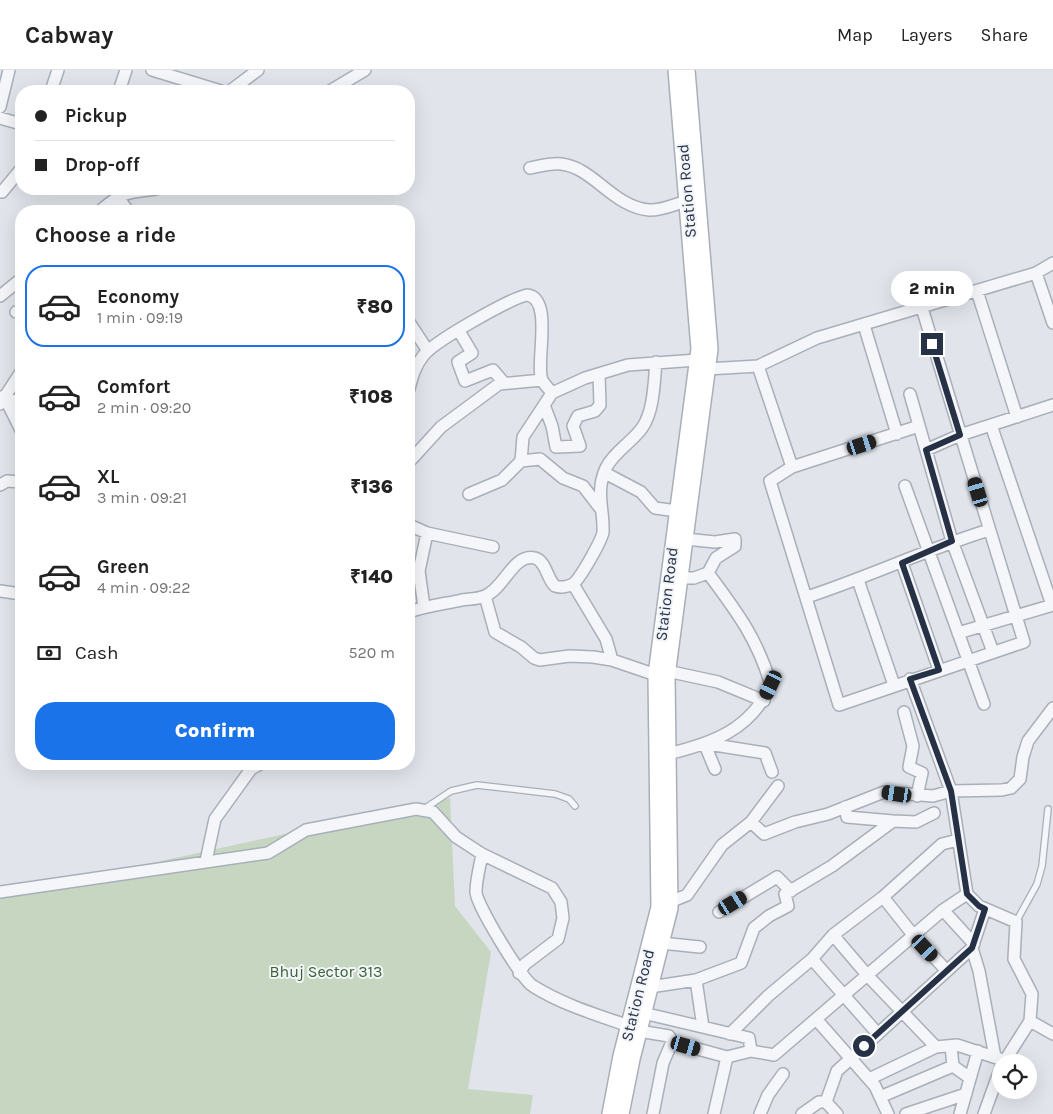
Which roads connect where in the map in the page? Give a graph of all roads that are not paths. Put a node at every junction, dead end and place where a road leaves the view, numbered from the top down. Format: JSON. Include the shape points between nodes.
{"nodes":[{"id":1,"x":9,"y":70,"type":"edge"},
{"id":2,"x":58,"y":70,"type":"edge"},
{"id":3,"x":126,"y":70,"type":"edge"},
{"id":4,"x":152,"y":70,"type":"edge"},
{"id":5,"x":258,"y":70,"type":"edge"},
{"id":6,"x":365,"y":70,"type":"edge"},
{"id":7,"x":676,"y":70,"type":"edge"},
{"id":8,"x":687,"y":70,"type":"edge"},
{"id":9,"x":169,"y":73,"type":"edge"},
{"id":10,"x":189,"y":75,"type":"edge"},
{"id":11,"x":53,"y":85,"type":"edge"},
{"id":12,"x":121,"y":85,"type":"edge"},
{"id":13,"x":209,"y":85,"type":"edge"},
{"id":14,"x":238,"y":85,"type":"edge"},
{"id":15,"x":340,"y":85,"type":"edge"},
{"id":16,"x":0,"y":107,"type":"edge"},
{"id":17,"x":0,"y":118,"type":"edge"},
{"id":18,"x":15,"y":122,"type":"edge"},
{"id":19,"x":530,"y":168,"type":"dead end"},
{"id":20,"x":15,"y":176,"type":"edge"},
{"id":21,"x":0,"y":192,"type":"edge"},
{"id":22,"x":117,"y":196,"type":"joint"},
{"id":23,"x":686,"y":201,"type":"junction"},
{"id":24,"x":107,"y":205,"type":"edge"},
{"id":25,"x":124,"y":205,"type":"edge"},
{"id":26,"x":1053,"y":263,"type":"edge"},
{"id":27,"x":1036,"y":273,"type":"junction"},
{"id":28,"x":15,"y":283,"type":"edge"},
{"id":29,"x":978,"y":290,"type":"junction"},
{"id":30,"x":0,"y":296,"type":"edge"},
{"id":31,"x":922,"y":308,"type":"junction"},
{"id":32,"x":1053,"y":323,"type":"edge"},
{"id":33,"x":864,"y":325,"type":"junction"},
{"id":34,"x":415,"y":331,"type":"edge"},
{"id":35,"x":459,"y":331,"type":"junction"},
{"id":36,"x":428,"y":350,"type":"junction"},
{"id":37,"x":656,"y":362,"type":"junction"},
{"id":38,"x":702,"y":364,"type":"junction"},
{"id":39,"x":758,"y":366,"type":"junction"},
{"id":40,"x":415,"y":368,"type":"edge"},
{"id":41,"x":599,"y":374,"type":"junction"},
{"id":42,"x":15,"y":380,"type":"edge"},
{"id":43,"x":542,"y":380,"type":"junction"},
{"id":44,"x":504,"y":383,"type":"junction"},
{"id":45,"x":15,"y":391,"type":"edge"},
{"id":46,"x":552,"y":392,"type":"junction"},
{"id":47,"x":910,"y":394,"type":"dead end"},
{"id":48,"x":1,"y":399,"type":"edge"},
{"id":49,"x":15,"y":402,"type":"edge"},
{"id":50,"x":544,"y":405,"type":"junction"},
{"id":51,"x":1053,"y":405,"type":"edge"},
{"id":52,"x":1017,"y":417,"type":"junction"},
{"id":53,"x":15,"y":421,"type":"edge"},
{"id":54,"x":991,"y":425,"type":"junction"},
{"id":55,"x":919,"y":426,"type":"junction"},
{"id":56,"x":897,"y":434,"type":"junction"},
{"id":57,"x":960,"y":435,"type":"junction"},
{"id":58,"x":926,"y":450,"type":"junction"},
{"id":59,"x":415,"y":455,"type":"edge"},
{"id":60,"x":521,"y":461,"type":"junction"},
{"id":61,"x":792,"y":467,"type":"junction"},
{"id":62,"x":605,"y":473,"type":"junction"},
{"id":63,"x":15,"y":482,"type":"edge"},
{"id":64,"x":0,"y":485,"type":"edge"},
{"id":65,"x":905,"y":486,"type":"dead end"},
{"id":66,"x":469,"y":494,"type":"dead end"},
{"id":67,"x":600,"y":508,"type":"junction"},
{"id":68,"x":677,"y":511,"type":"junction"},
{"id":69,"x":415,"y":528,"type":"edge"},
{"id":70,"x":989,"y":530,"type":"junction"},
{"id":71,"x":427,"y":533,"type":"junction"},
{"id":72,"x":685,"y":538,"type":"junction"},
{"id":73,"x":952,"y":541,"type":"junction"},
{"id":74,"x":493,"y":547,"type":"dead end"},
{"id":75,"x":928,"y":552,"type":"junction"},
{"id":76,"x":902,"y":563,"type":"junction"},
{"id":77,"x":708,"y":573,"type":"junction"},
{"id":78,"x":680,"y":578,"type":"junction"},
{"id":79,"x":858,"y":580,"type":"junction"},
{"id":80,"x":573,"y":584,"type":"junction"},
{"id":81,"x":0,"y":591,"type":"edge"},
{"id":82,"x":15,"y":593,"type":"edge"},
{"id":83,"x":485,"y":596,"type":"junction"},
{"id":84,"x":807,"y":597,"type":"junction"},
{"id":85,"x":1052,"y":605,"type":"edge"},
{"id":86,"x":424,"y":607,"type":"junction"},
{"id":87,"x":415,"y":610,"type":"edge"},
{"id":88,"x":1016,"y":615,"type":"junction"},
{"id":89,"x":983,"y":625,"type":"junction"},
{"id":90,"x":958,"y":634,"type":"junction"},
{"id":91,"x":993,"y":652,"type":"junction"},
{"id":92,"x":612,"y":660,"type":"junction"},
{"id":93,"x":968,"y":660,"type":"junction"},
{"id":94,"x":939,"y":670,"type":"junction"},
{"id":95,"x":662,"y":673,"type":"junction"},
{"id":96,"x":910,"y":679,"type":"junction"},
{"id":97,"x":894,"y":685,"type":"junction"},
{"id":98,"x":764,"y":701,"type":"junction"},
{"id":99,"x":984,"y":704,"type":"dead end"},
{"id":100,"x":1053,"y":708,"type":"edge"},
{"id":101,"x":904,"y":712,"type":"dead end"},
{"id":102,"x":706,"y":744,"type":"junction"},
{"id":103,"x":668,"y":754,"type":"junction"},
{"id":104,"x":715,"y":769,"type":"dead end"},
{"id":105,"x":250,"y":770,"type":"edge"},
{"id":106,"x":772,"y":772,"type":"dead end"},
{"id":107,"x":778,"y":786,"type":"dead end"},
{"id":108,"x":951,"y":791,"type":"junction"},
{"id":109,"x":917,"y":796,"type":"junction"},
{"id":110,"x":576,"y":806,"type":"dead end"},
{"id":111,"x":845,"y":807,"type":"junction"},
{"id":112,"x":1048,"y":809,"type":"dead end"},
{"id":113,"x":424,"y":810,"type":"junction"},
{"id":114,"x":934,"y":813,"type":"dead end"},
{"id":115,"x":893,"y":821,"type":"junction"},
{"id":116,"x":750,"y":822,"type":"junction"},
{"id":117,"x":958,"y":840,"type":"junction"},
{"id":118,"x":482,"y":854,"type":"junction"},
{"id":119,"x":206,"y":861,"type":"junction"},
{"id":120,"x":790,"y":891,"type":"junction"},
{"id":121,"x":0,"y":892,"type":"edge"},
{"id":122,"x":967,"y":894,"type":"junction"},
{"id":123,"x":883,"y":897,"type":"junction"},
{"id":124,"x":670,"y":902,"type":"junction"},
{"id":125,"x":985,"y":909,"type":"junction"},
{"id":126,"x":943,"y":910,"type":"junction"},
{"id":127,"x":719,"y":912,"type":"dead end"},
{"id":128,"x":1016,"y":922,"type":"junction"},
{"id":129,"x":833,"y":935,"type":"junction"},
{"id":130,"x":914,"y":936,"type":"junction"},
{"id":131,"x":661,"y":943,"type":"junction"},
{"id":132,"x":973,"y":946,"type":"junction"},
{"id":133,"x":700,"y":947,"type":"dead end"},
{"id":134,"x":812,"y":959,"type":"junction"},
{"id":135,"x":948,"y":971,"type":"junction"},
{"id":136,"x":519,"y":973,"type":"junction"},
{"id":137,"x":868,"y":976,"type":"junction"},
{"id":138,"x":696,"y":980,"type":"junction"},
{"id":139,"x":650,"y":987,"type":"junction"},
{"id":140,"x":843,"y":997,"type":"junction"},
{"id":141,"x":904,"y":1011,"type":"junction"},
{"id":142,"x":643,"y":1013,"type":"junction"},
{"id":143,"x":816,"y":1019,"type":"junction"},
{"id":144,"x":1030,"y":1021,"type":"junction"},
{"id":145,"x":703,"y":1027,"type":"junction"},
{"id":146,"x":634,"y":1028,"type":"junction"},
{"id":147,"x":730,"y":1034,"type":"junction"},
{"id":148,"x":878,"y":1034,"type":"junction"},
{"id":149,"x":1053,"y":1034,"type":"edge"},
{"id":150,"x":672,"y":1042,"type":"junction"},
{"id":151,"x":951,"y":1046,"type":"junction"},
{"id":152,"x":936,"y":1048,"type":"junction"},
{"id":153,"x":751,"y":1051,"type":"junction"},
{"id":154,"x":978,"y":1051,"type":"junction"},
{"id":155,"x":999,"y":1054,"type":"edge"},
{"id":156,"x":1007,"y":1054,"type":"edge"},
{"id":157,"x":727,"y":1057,"type":"junction"},
{"id":158,"x":851,"y":1058,"type":"junction"},
{"id":159,"x":992,"y":1058,"type":"edge"},
{"id":160,"x":953,"y":1066,"type":"junction"},
{"id":161,"x":783,"y":1074,"type":"dead end"},
{"id":162,"x":970,"y":1078,"type":"junction"},
{"id":163,"x":869,"y":1079,"type":"junction"},
{"id":164,"x":992,"y":1090,"type":"edge"},
{"id":165,"x":966,"y":1094,"type":"junction"},
{"id":166,"x":880,"y":1097,"type":"junction"},
{"id":167,"x":826,"y":1102,"type":"junction"},
{"id":168,"x":610,"y":1114,"type":"edge"},
{"id":169,"x":621,"y":1114,"type":"edge"},
{"id":170,"x":653,"y":1114,"type":"edge"},
{"id":171,"x":714,"y":1114,"type":"edge"},
{"id":172,"x":760,"y":1114,"type":"edge"},
{"id":173,"x":802,"y":1114,"type":"edge"},
{"id":174,"x":837,"y":1114,"type":"edge"},
{"id":175,"x":888,"y":1114,"type":"edge"},
{"id":176,"x":906,"y":1114,"type":"edge"},
{"id":177,"x":960,"y":1114,"type":"edge"},
{"id":178,"x":984,"y":1114,"type":"edge"}],
"edges":[{"from":1,"to":16,"type":"street"},
{"from":2,"to":11,"type":"street"},
{"from":3,"to":12,"type":"street"},
{"from":4,"to":9,"type":"street"},
{"from":5,"to":14,"type":"street"},
{"from":6,"to":15,"type":"street"},
{"from":7,"to":23,"type":"street","name":"Station Road"},
{"from":8,"to":38,"type":"street","name":"Station Road","via":[[710,349]]},
{"from":9,"to":10,"type":"street"},
{"from":10,"to":13,"type":"street"},
{"from":17,"to":18,"type":"street"},
{"from":19,"to":23,"type":"street","via":[[562,164],[575,168],[619,200],[639,208],[659,209]]},
{"from":20,"to":21,"type":"street"},
{"from":22,"to":24,"type":"street"},
{"from":22,"to":25,"type":"street"},
{"from":23,"to":38,"type":"street","name":"Station Road","via":[[698,349]]},
{"from":26,"to":27,"type":"street"},
{"from":27,"to":29,"type":"street"},
{"from":27,"to":32,"type":"street"},
{"from":28,"to":30,"type":"street"},
{"from":29,"to":31,"type":"street"},
{"from":29,"to":52,"type":"street"},
{"from":31,"to":33,"type":"street"},
{"from":31,"to":57,"type":"street"},
{"from":33,"to":39,"type":"street","via":[[817,338]]},
{"from":33,"to":56,"type":"street"},
{"from":34,"to":36,"type":"street"},
{"from":35,"to":36,"type":"street"},
{"from":35,"to":43,"type":"street","via":[[490,311],[522,296],[531,296],[542,311]]},
{"from":35,"to":44,"type":"street","via":[[472,354],[458,362],[465,381],[493,370]]},
{"from":36,"to":40,"type":"street"},
{"from":37,"to":38,"type":"street"},
{"from":37,"to":41,"type":"street","via":[[628,365]]},
{"from":37,"to":62,"type":"street","via":[[654,391],[643,427],[606,467]]},
{"from":38,"to":39,"type":"street"},
{"from":38,"to":68,"type":"street","name":"Station Road"},
{"from":38,"to":72,"type":"street","name":"Station Road"},
{"from":39,"to":61,"type":"street"},
{"from":41,"to":46,"type":"street"},
{"from":41,"to":50,"type":"street","via":[[600,405],[595,411],[578,416],[572,426],[580,446],[556,447]]},
{"from":42,"to":48,"type":"street"},
{"from":43,"to":44,"type":"street"},
{"from":43,"to":46,"type":"street"},
{"from":44,"to":59,"type":"street","via":[[440,428]]},
{"from":45,"to":48,"type":"street"},
{"from":46,"to":50,"type":"street"},
{"from":47,"to":55,"type":"street"},
{"from":48,"to":49,"type":"street"},
{"from":48,"to":53,"type":"street"},
{"from":50,"to":60,"type":"street","via":[[523,438]]},
{"from":51,"to":52,"type":"street"},
{"from":52,"to":54,"type":"street"},
{"from":54,"to":57,"type":"street"},
{"from":54,"to":85,"type":"street"},
{"from":55,"to":56,"type":"street"},
{"from":55,"to":58,"type":"street"},
{"from":56,"to":61,"type":"street"},
{"from":57,"to":58,"type":"street"},
{"from":57,"to":70,"type":"street"},
{"from":58,"to":73,"type":"street"},
{"from":60,"to":66,"type":"street","via":[[502,480]]},
{"from":60,"to":67,"type":"street","via":[[540,459],[563,478],[583,486]]},
{"from":61,"to":84,"type":"street","via":[[770,481]]},
{"from":62,"to":67,"type":"street","via":[[600,488]]},
{"from":62,"to":68,"type":"street","via":[[641,492],[655,508]]},
{"from":63,"to":64,"type":"street"},
{"from":65,"to":75,"type":"street"},
{"from":67,"to":80,"type":"street","via":[[601,541]]},
{"from":68,"to":95,"type":"street","name":"Station Road"},
{"from":69,"to":71,"type":"street"},
{"from":70,"to":73,"type":"street"},
{"from":70,"to":88,"type":"street"},
{"from":71,"to":74,"type":"street"},
{"from":71,"to":86,"type":"street","via":[[419,571]]},
{"from":72,"to":77,"type":"street","via":[[715,542],[736,539],[735,546],[716,558]]},
{"from":72,"to":78,"type":"street","name":"Station Road"},
{"from":73,"to":75,"type":"street"},
{"from":73,"to":89,"type":"street"},
{"from":75,"to":76,"type":"street"},
{"from":75,"to":90,"type":"street"},
{"from":76,"to":79,"type":"street"},
{"from":76,"to":94,"type":"street"},
{"from":77,"to":78,"type":"street"},
{"from":77,"to":98,"type":"street","via":[[742,619],[762,655],[771,685]]},
{"from":78,"to":95,"type":"street","name":"Station Road"},
{"from":79,"to":84,"type":"street"},
{"from":79,"to":97,"type":"street"},
{"from":80,"to":83,"type":"street","via":[[561,588],[554,586],[542,562],[530,558],[519,561],[499,587]]},
{"from":80,"to":92,"type":"street","via":[[606,639]]},
{"from":81,"to":82,"type":"street"},
{"from":83,"to":86,"type":"street"},
{"from":83,"to":92,"type":"street","via":[[496,632],[534,658],[547,660],[583,656]]},
{"from":84,"to":97,"type":"street","via":[[839,705]]},
{"from":85,"to":88,"type":"street"},
{"from":86,"to":87,"type":"street"},
{"from":88,"to":89,"type":"street"},
{"from":88,"to":91,"type":"street","via":[[1024,642]]},
{"from":89,"to":90,"type":"street"},
{"from":89,"to":91,"type":"street"},
{"from":90,"to":93,"type":"street"},
{"from":91,"to":93,"type":"street"},
{"from":92,"to":95,"type":"street"},
{"from":93,"to":94,"type":"street"},
{"from":93,"to":99,"type":"street"},
{"from":94,"to":96,"type":"street"},
{"from":95,"to":98,"type":"street","via":[[718,682]]},
{"from":95,"to":103,"type":"street","name":"Station Road"},
{"from":95,"to":146,"type":"street","name":"Station Road","via":[[659,907]]},
{"from":96,"to":97,"type":"street"},
{"from":96,"to":108,"type":"street"},
{"from":98,"to":102,"type":"street","via":[[729,734]]},
{"from":100,"to":108,"type":"street","via":[[1028,741],[1020,779],[1016,784],[1002,790]]},
{"from":101,"to":109,"type":"street","via":[[914,746],[909,767],[922,773]]},
{"from":102,"to":103,"type":"street"},
{"from":102,"to":104,"type":"street"},
{"from":102,"to":106,"type":"street","via":[[765,753]]},
{"from":103,"to":124,"type":"street","name":"Station Road"},
{"from":105,"to":119,"type":"street","via":[[215,819]]},
{"from":107,"to":116,"type":"street"},
{"from":108,"to":109,"type":"street"},
{"from":108,"to":117,"type":"street"},
{"from":109,"to":111,"type":"street","via":[[884,792]]},
{"from":110,"to":113,"type":"lane","via":[[569,799],[555,794],[477,785],[451,791]]},
{"from":111,"to":115,"type":"street","via":[[847,818]]},
{"from":111,"to":116,"type":"street","via":[[764,834]]},
{"from":112,"to":128,"type":"lane","via":[[1037,884]]},
{"from":113,"to":118,"type":"street","via":[[434,812],[456,837]]},
{"from":113,"to":119,"type":"street","via":[[403,810],[306,830],[268,853]]},
{"from":114,"to":115,"type":"street","via":[[916,822]]},
{"from":115,"to":120,"type":"street","via":[[832,866]]},
{"from":116,"to":124,"type":"street","via":[[722,845],[686,894]]},
{"from":117,"to":122,"type":"street"},
{"from":117,"to":123,"type":"street","via":[[942,844]]},
{"from":118,"to":136,"type":"street","via":[[476,892],[479,905]]},
{"from":118,"to":136,"type":"street","via":[[552,888],[561,902],[563,918],[558,939],[525,964]]},
{"from":119,"to":121,"type":"street"},
{"from":120,"to":127,"type":"street","via":[[777,876]]},
{"from":120,"to":138,"type":"street","via":[[785,894],[788,906],[754,928],[742,963]]},
{"from":122,"to":125,"type":"street"},
{"from":122,"to":126,"type":"street"},
{"from":123,"to":129,"type":"street"},
{"from":123,"to":130,"type":"street"},
{"from":124,"to":131,"type":"street","name":"Station Road"},
{"from":125,"to":128,"type":"street"},
{"from":125,"to":132,"type":"street"},
{"from":126,"to":130,"type":"street"},
{"from":126,"to":132,"type":"street"},
{"from":128,"to":144,"type":"street","via":[[1014,959],[1032,994]]},
{"from":129,"to":134,"type":"street"},
{"from":129,"to":137,"type":"street"},
{"from":130,"to":135,"type":"street"},
{"from":130,"to":137,"type":"street"},
{"from":131,"to":133,"type":"street"},
{"from":131,"to":139,"type":"street","name":"Station Road"},
{"from":132,"to":135,"type":"street"},
{"from":132,"to":155,"type":"street"},
{"from":134,"to":140,"type":"street"},
{"from":134,"to":147,"type":"street"},
{"from":135,"to":141,"type":"street"},
{"from":136,"to":146,"type":"street","via":[[532,986],[588,1012]]},
{"from":137,"to":140,"type":"street"},
{"from":137,"to":141,"type":"street"},
{"from":138,"to":139,"type":"street"},
{"from":138,"to":145,"type":"street"},
{"from":139,"to":142,"type":"street","name":"Station Road"},
{"from":140,"to":143,"type":"street"},
{"from":140,"to":148,"type":"street"},
{"from":141,"to":148,"type":"street"},
{"from":141,"to":152,"type":"street"},
{"from":142,"to":145,"type":"street"},
{"from":142,"to":146,"type":"street","name":"Station Road"},
{"from":143,"to":153,"type":"street","via":[[774,1055]]},
{"from":143,"to":158,"type":"street"},
{"from":144,"to":149,"type":"street"},
{"from":144,"to":156,"type":"street"},
{"from":145,"to":147,"type":"street"},
{"from":146,"to":150,"type":"street","via":[[669,1036]]},
{"from":146,"to":168,"type":"street","name":"Station Road"},
{"from":146,"to":169,"type":"street","name":"Station Road"},
{"from":147,"to":153,"type":"street","via":[[749,1038]]},
{"from":148,"to":158,"type":"street"},
{"from":150,"to":157,"type":"street"},
{"from":150,"to":170,"type":"street","via":[[663,1063]]},
{"from":151,"to":152,"type":"street"},
{"from":151,"to":154,"type":"street"},
{"from":151,"to":160,"type":"street"},
{"from":152,"to":163,"type":"street"},
{"from":153,"to":157,"type":"street"},
{"from":154,"to":159,"type":"street"},
{"from":154,"to":162,"type":"street"},
{"from":157,"to":171,"type":"street"},
{"from":158,"to":163,"type":"street"},
{"from":158,"to":167,"type":"street","via":[[837,1071]]},
{"from":160,"to":162,"type":"street"},
{"from":160,"to":166,"type":"street"},
{"from":161,"to":172,"type":"street","via":[[768,1095]]},
{"from":162,"to":165,"type":"street"},
{"from":163,"to":166,"type":"street"},
{"from":164,"to":178,"type":"street"},
{"from":165,"to":176,"type":"street"},
{"from":165,"to":177,"type":"street"},
{"from":166,"to":175,"type":"street"},
{"from":167,"to":173,"type":"street","via":[[818,1102]]},
{"from":167,"to":174,"type":"street"}]}
